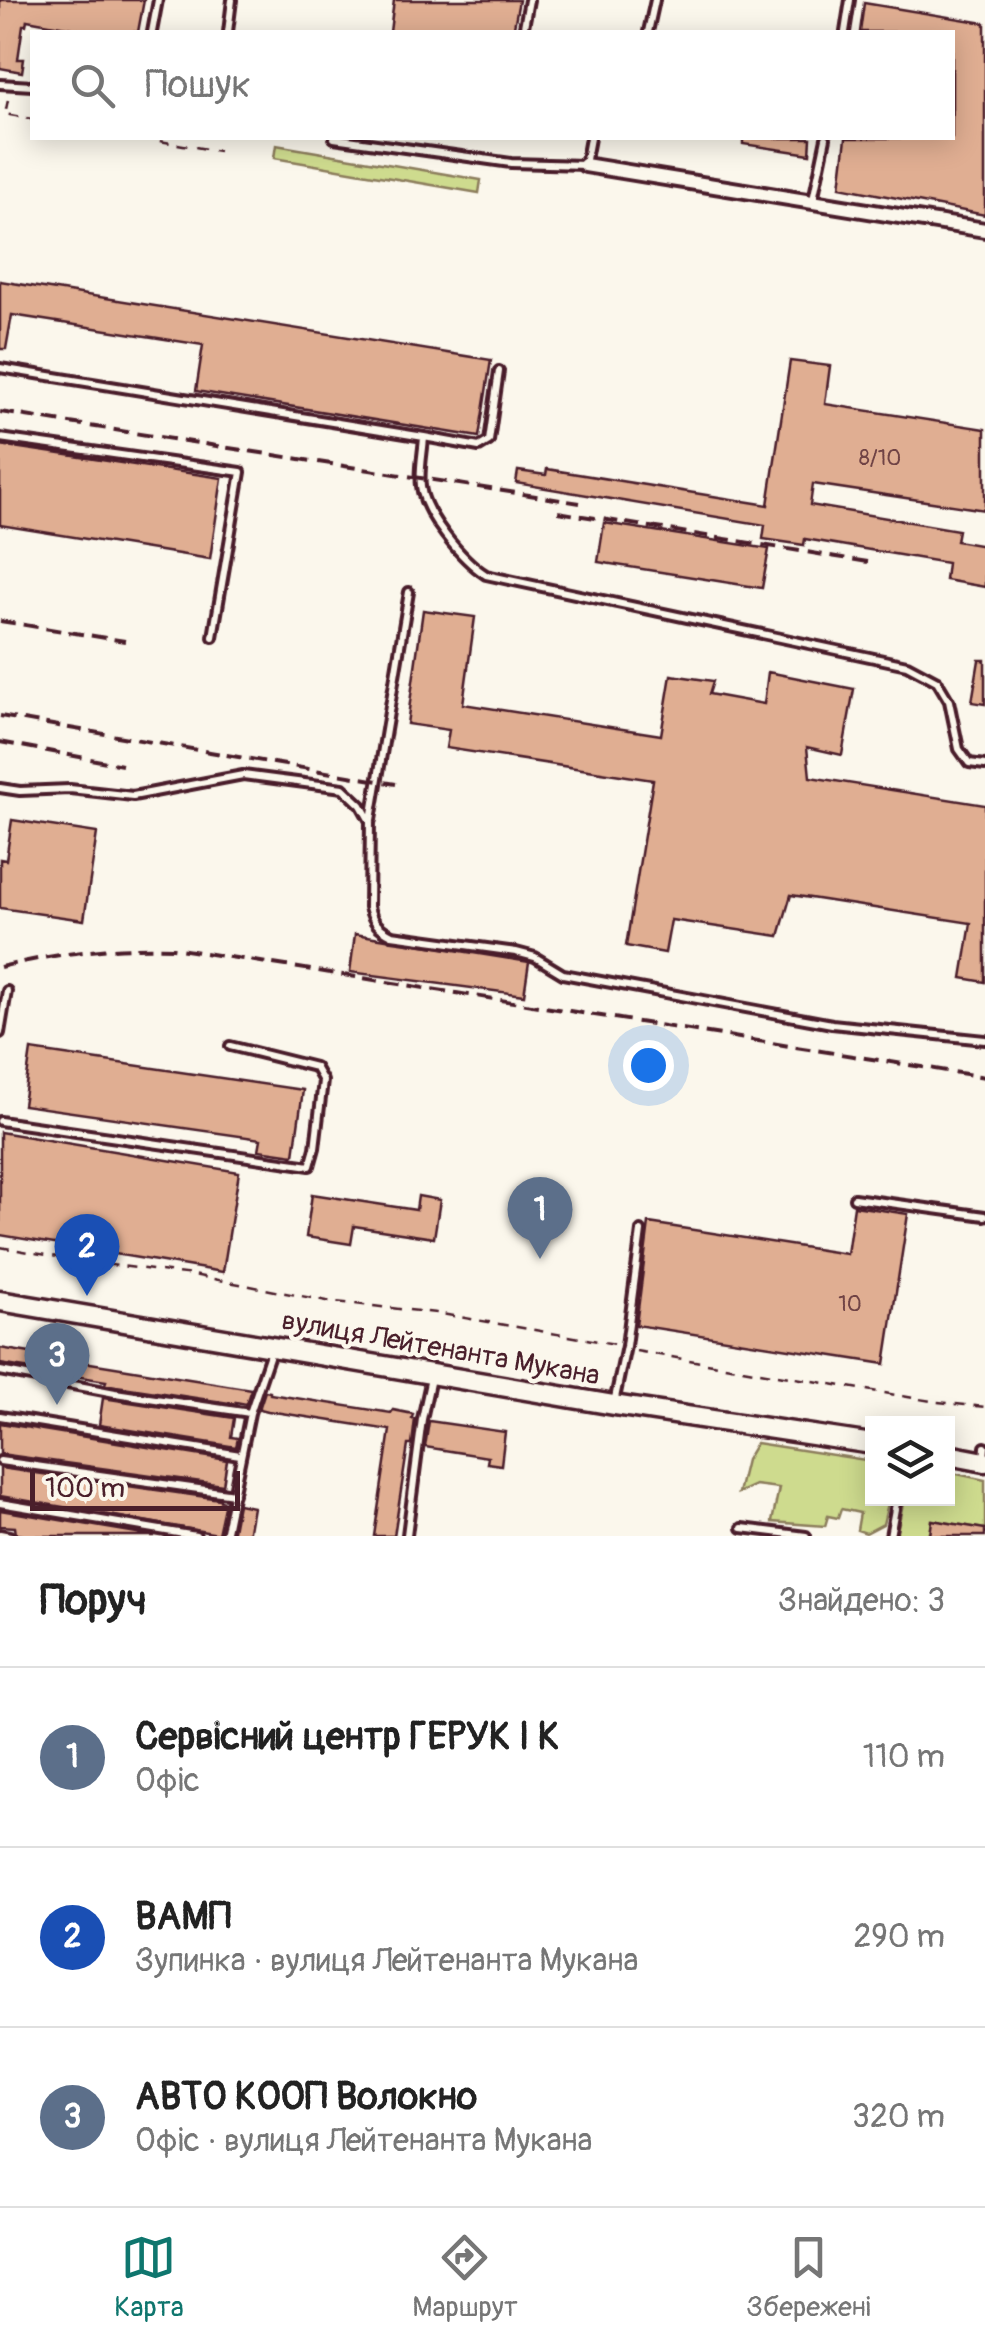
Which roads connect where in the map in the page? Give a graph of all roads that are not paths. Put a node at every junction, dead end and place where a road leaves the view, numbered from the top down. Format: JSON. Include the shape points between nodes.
{"nodes":[{"id":1,"x":158,"y":0,"type":"edge"},
{"id":2,"x":232,"y":0,"type":"edge"},
{"id":3,"x":529,"y":0,"type":"edge"},
{"id":4,"x":655,"y":0,"type":"edge"},
{"id":5,"x":850,"y":0,"type":"edge"},
{"id":6,"x":152,"y":30,"type":"edge"},
{"id":7,"x":228,"y":30,"type":"edge"},
{"id":8,"x":523,"y":30,"type":"edge"},
{"id":9,"x":648,"y":30,"type":"edge"},
{"id":10,"x":844,"y":30,"type":"edge"},
{"id":11,"x":0,"y":84,"type":"edge"},
{"id":12,"x":30,"y":86,"type":"edge"},
{"id":13,"x":348,"y":140,"type":"edge"},
{"id":14,"x":590,"y":140,"type":"edge"},
{"id":15,"x":826,"y":140,"type":"edge"},
{"id":16,"x":585,"y":164,"type":"junction"},
{"id":17,"x":813,"y":201,"type":"junction"},
{"id":18,"x":985,"y":230,"type":"edge"},
{"id":19,"x":0,"y":368,"type":"edge"},
{"id":20,"x":500,"y":371,"type":"dead end"},
{"id":21,"x":424,"y":437,"type":"junction"},
{"id":22,"x":0,"y":438,"type":"edge"},
{"id":23,"x":410,"y":592,"type":"dead end"},
{"id":24,"x":212,"y":637,"type":"dead end"},
{"id":25,"x":985,"y":766,"type":"edge"},
{"id":26,"x":0,"y":788,"type":"edge"},
{"id":27,"x":370,"y":821,"type":"junction"},
{"id":28,"x":7,"y":991,"type":"dead end"},
{"id":29,"x":0,"y":1033,"type":"edge"},
{"id":30,"x":985,"y":1040,"type":"edge"},
{"id":31,"x":230,"y":1046,"type":"dead end"},
{"id":32,"x":0,"y":1121,"type":"edge"},
{"id":33,"x":854,"y":1198,"type":"dead end"},
{"id":34,"x":985,"y":1216,"type":"edge"},
{"id":35,"x":640,"y":1231,"type":"dead end"},
{"id":36,"x":0,"y":1300,"type":"edge"},
{"id":37,"x":272,"y":1347,"type":"junction"},
{"id":38,"x":0,"y":1371,"type":"edge"},
{"id":39,"x":432,"y":1374,"type":"junction"},
{"id":40,"x":614,"y":1405,"type":"junction"},
{"id":41,"x":250,"y":1413,"type":"junction"},
{"id":42,"x":0,"y":1416,"type":"edge"},
{"id":43,"x":865,"y":1443,"type":"edge"},
{"id":44,"x":985,"y":1446,"type":"edge"},
{"id":45,"x":240,"y":1455,"type":"junction"},
{"id":46,"x":955,"y":1457,"type":"edge"},
{"id":47,"x":0,"y":1461,"type":"edge"},
{"id":48,"x":984,"y":1462,"type":"edge"},
{"id":49,"x":234,"y":1494,"type":"junction"},
{"id":50,"x":0,"y":1503,"type":"edge"},
{"id":51,"x":896,"y":1506,"type":"edge"},
{"id":52,"x":742,"y":1528,"type":"dead end"},
{"id":53,"x":0,"y":1534,"type":"edge"},
{"id":54,"x":407,"y":1535,"type":"edge"},
{"id":55,"x":10,"y":1536,"type":"edge"},
{"id":56,"x":196,"y":1536,"type":"edge"},
{"id":57,"x":225,"y":1536,"type":"edge"},
{"id":58,"x":806,"y":1536,"type":"edge"},
{"id":59,"x":890,"y":1536,"type":"edge"}],
"edges":[{"from":1,"to":6,"type":"lane"},
{"from":2,"to":7,"type":"lane"},
{"from":3,"to":8,"type":"lane"},
{"from":4,"to":9,"type":"lane"},
{"from":5,"to":10,"type":"lane"},
{"from":11,"to":12,"type":"lane"},
{"from":13,"to":16,"type":"lane","via":[[510,163]]},
{"from":14,"to":16,"type":"lane"},
{"from":15,"to":17,"type":"lane"},
{"from":16,"to":17,"type":"street"},
{"from":17,"to":18,"type":"street"},
{"from":19,"to":21,"type":"lane"},
{"from":20,"to":21,"type":"lane","via":[[488,441],[479,447]]},
{"from":21,"to":25,"type":"lane","via":[[421,488],[431,514],[486,575],[907,664],[937,681],[949,700],[960,749],[969,763]]},
{"from":22,"to":24,"type":"lane","via":[[241,472]]},
{"from":23,"to":27,"type":"lane"},
{"from":26,"to":27,"type":"lane","via":[[133,796],[242,776],[342,788]]},
{"from":27,"to":30,"type":"lane","via":[[369,907],[378,928],[392,935],[516,952],[563,974],[832,1024]]},
{"from":28,"to":29,"type":"lane"},
{"from":31,"to":32,"type":"lane","via":[[315,1068],[324,1081],[310,1166]]},
{"from":33,"to":34,"type":"lane"},
{"from":35,"to":40,"type":"lane"},
{"from":36,"to":37,"type":"main road","name":"вулиця Лейтенанта Мукана"},
{"from":37,"to":39,"type":"main road","name":"вулиця Лейтенанта Мукана"},
{"from":37,"to":41,"type":"lane"},
{"from":38,"to":41,"type":"lane"},
{"from":39,"to":40,"type":"main road","name":"вулиця Лейтенанта Мукана"},
{"from":39,"to":54,"type":"lane"},
{"from":40,"to":43,"type":"main road","name":"вулиця Лейтенанта Мукана"},
{"from":41,"to":45,"type":"lane"},
{"from":42,"to":45,"type":"lane"},
{"from":44,"to":48,"type":"lane"},
{"from":45,"to":49,"type":"lane"},
{"from":46,"to":48,"type":"main road"},
{"from":47,"to":49,"type":"lane"},
{"from":49,"to":57,"type":"lane"},
{"from":50,"to":56,"type":"lane"},
{"from":51,"to":59,"type":"lane"},
{"from":52,"to":58,"type":"lane"},
{"from":53,"to":55,"type":"lane"}]}
